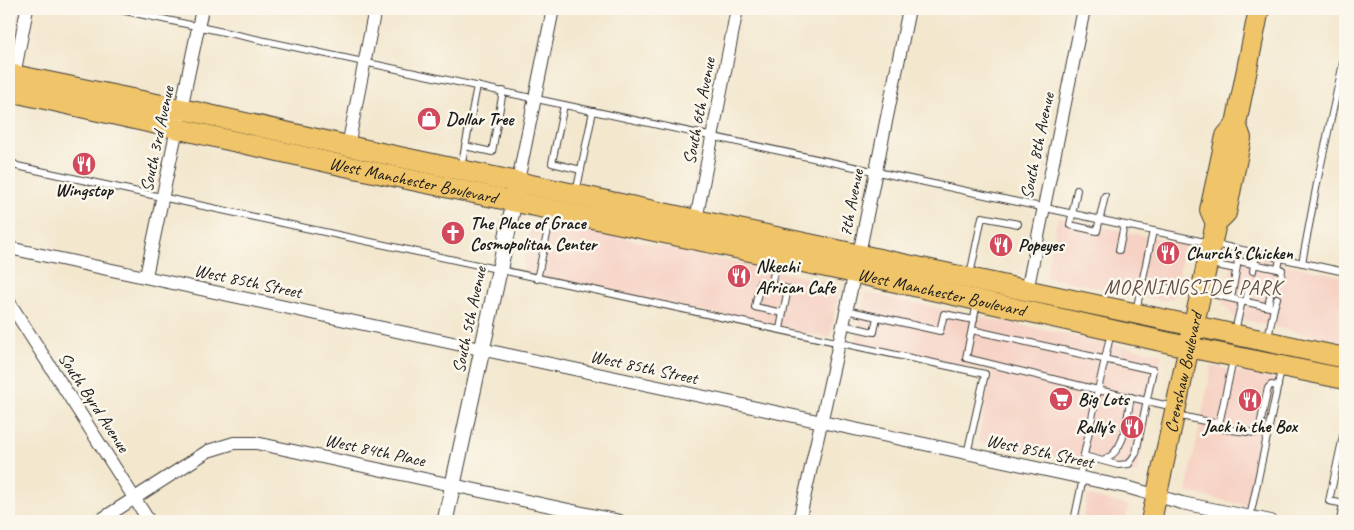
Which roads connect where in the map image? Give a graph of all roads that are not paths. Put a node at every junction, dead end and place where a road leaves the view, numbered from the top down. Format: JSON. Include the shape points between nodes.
{"nodes":[{"id":1,"x":27,"y":9,"type":"edge"},
{"id":2,"x":116,"y":9,"type":"edge"},
{"id":3,"x":202,"y":9,"type":"edge"},
{"id":4,"x":376,"y":9,"type":"edge"},
{"id":5,"x":553,"y":9,"type":"edge"},
{"id":6,"x":736,"y":9,"type":"edge"},
{"id":7,"x":910,"y":9,"type":"edge"},
{"id":8,"x":1084,"y":9,"type":"edge"},
{"id":9,"x":1259,"y":9,"type":"edge"},
{"id":10,"x":198,"y":26,"type":"junction"},
{"id":11,"x":1345,"y":54,"type":"edge"},
{"id":12,"x":364,"y":62,"type":"junction"},
{"id":13,"x":11,"y":80,"type":"edge"},
{"id":14,"x":477,"y":86,"type":"junction"},
{"id":15,"x":503,"y":92,"type":"junction"},
{"id":16,"x":534,"y":98,"type":"junction"},
{"id":17,"x":564,"y":105,"type":"junction"},
{"id":18,"x":593,"y":111,"type":"junction"},
{"id":19,"x":178,"y":118,"type":"junction"},
{"id":20,"x":712,"y":136,"type":"junction"},
{"id":21,"x":348,"y":146,"type":"junction"},
{"id":22,"x":465,"y":146,"type":"junction"},
{"id":23,"x":9,"y":160,"type":"edge"},
{"id":24,"x":460,"y":170,"type":"junction"},
{"id":25,"x":581,"y":170,"type":"junction"},
{"id":26,"x":874,"y":172,"type":"junction"},
{"id":27,"x":1077,"y":190,"type":"dead end"},
{"id":28,"x":516,"y":191,"type":"junction"},
{"id":29,"x":576,"y":194,"type":"junction"},
{"id":30,"x":1105,"y":196,"type":"dead end"},
{"id":31,"x":163,"y":198,"type":"junction"},
{"id":32,"x":1042,"y":208,"type":"junction"},
{"id":33,"x":552,"y":209,"type":"junction"},
{"id":34,"x":1072,"y":214,"type":"junction"},
{"id":35,"x":696,"y":220,"type":"junction"},
{"id":36,"x":1100,"y":220,"type":"junction"},
{"id":37,"x":1018,"y":224,"type":"dead end"},
{"id":38,"x":1124,"y":225,"type":"junction"},
{"id":39,"x":1153,"y":231,"type":"junction"},
{"id":40,"x":9,"y":248,"type":"edge"},
{"id":41,"x":1119,"y":250,"type":"dead end"},
{"id":42,"x":1209,"y":253,"type":"junction"},
{"id":43,"x":1256,"y":253,"type":"junction"},
{"id":44,"x":778,"y":256,"type":"junction"},
{"id":45,"x":1280,"y":258,"type":"junction"},
{"id":46,"x":1302,"y":262,"type":"junction"},
{"id":47,"x":857,"y":263,"type":"junction"},
{"id":48,"x":1253,"y":268,"type":"junction"},
{"id":49,"x":1276,"y":268,"type":"junction"},
{"id":50,"x":1236,"y":269,"type":"junction"},
{"id":51,"x":498,"y":271,"type":"junction"},
{"id":52,"x":1345,"y":272,"type":"edge"},
{"id":53,"x":146,"y":276,"type":"junction"},
{"id":54,"x":1274,"y":276,"type":"dead end"},
{"id":55,"x":1281,"y":277,"type":"dead end"},
{"id":56,"x":970,"y":278,"type":"junction"},
{"id":57,"x":537,"y":279,"type":"junction"},
{"id":58,"x":1142,"y":282,"type":"junction"},
{"id":59,"x":771,"y":285,"type":"junction"},
{"id":60,"x":1168,"y":288,"type":"dead end"},
{"id":61,"x":1027,"y":291,"type":"junction"},
{"id":62,"x":1201,"y":291,"type":"junction"},
{"id":63,"x":1248,"y":292,"type":"dead end"},
{"id":64,"x":1231,"y":298,"type":"junction"},
{"id":65,"x":1273,"y":298,"type":"dead end"},
{"id":66,"x":978,"y":300,"type":"junction"},
{"id":67,"x":9,"y":302,"type":"edge"},
{"id":68,"x":1244,"y":302,"type":"junction"},
{"id":69,"x":1271,"y":307,"type":"junction"},
{"id":70,"x":846,"y":310,"type":"junction"},
{"id":71,"x":783,"y":313,"type":"junction"},
{"id":72,"x":1135,"y":313,"type":"junction"},
{"id":73,"x":877,"y":317,"type":"junction"},
{"id":74,"x":974,"y":320,"type":"junction"},
{"id":75,"x":843,"y":325,"type":"junction"},
{"id":76,"x":1193,"y":326,"type":"junction"},
{"id":77,"x":780,"y":329,"type":"junction"},
{"id":78,"x":972,"y":330,"type":"junction"},
{"id":79,"x":1111,"y":330,"type":"junction"},
{"id":80,"x":1234,"y":334,"type":"junction"},
{"id":81,"x":839,"y":342,"type":"junction"},
{"id":82,"x":1267,"y":342,"type":"junction"},
{"id":83,"x":1188,"y":347,"type":"junction"},
{"id":84,"x":482,"y":350,"type":"junction"},
{"id":85,"x":1234,"y":356,"type":"junction"},
{"id":86,"x":1345,"y":358,"type":"edge"},
{"id":87,"x":1104,"y":359,"type":"junction"},
{"id":88,"x":1282,"y":366,"type":"junction"},
{"id":89,"x":1345,"y":379,"type":"edge"},
{"id":90,"x":1278,"y":386,"type":"junction"},
{"id":91,"x":1098,"y":390,"type":"junction"},
{"id":92,"x":1131,"y":397,"type":"junction"},
{"id":93,"x":1148,"y":401,"type":"junction"},
{"id":94,"x":1174,"y":411,"type":"junction"},
{"id":95,"x":821,"y":422,"type":"junction"},
{"id":96,"x":1219,"y":424,"type":"junction"},
{"id":97,"x":1345,"y":427,"type":"edge"},
{"id":98,"x":967,"y":454,"type":"junction"},
{"id":99,"x":1084,"y":456,"type":"junction"},
{"id":100,"x":1105,"y":460,"type":"junction"},
{"id":101,"x":1081,"y":478,"type":"junction"},
{"id":102,"x":454,"y":484,"type":"junction"},
{"id":103,"x":1156,"y":496,"type":"junction"},
{"id":104,"x":134,"y":497,"type":"junction"},
{"id":105,"x":1344,"y":504,"type":"edge"},
{"id":106,"x":1232,"y":517,"type":"edge"},
{"id":107,"x":1250,"y":517,"type":"junction"},
{"id":108,"x":99,"y":521,"type":"edge"},
{"id":109,"x":149,"y":521,"type":"edge"},
{"id":110,"x":446,"y":521,"type":"edge"},
{"id":111,"x":620,"y":521,"type":"edge"},
{"id":112,"x":799,"y":521,"type":"edge"},
{"id":113,"x":1074,"y":521,"type":"edge"},
{"id":114,"x":1151,"y":521,"type":"edge"},
{"id":115,"x":1271,"y":521,"type":"edge"},
{"id":116,"x":1340,"y":521,"type":"edge"}],
"edges":[{"from":1,"to":13,"type":"street"},
{"from":2,"to":10,"type":"lane"},
{"from":3,"to":10,"type":"street","name":"South 3rd Avenue"},
{"from":4,"to":12,"type":"street"},
{"from":5,"to":16,"type":"street","name":"South 5th Avenue"},
{"from":6,"to":20,"type":"street","name":"South 6th Avenue"},
{"from":7,"to":26,"type":"street","name":"7th Avenue"},
{"from":8,"to":32,"type":"street","name":"South 8th Avenue"},
{"from":9,"to":42,"type":"main road","name":"Crenshaw Boulevard","via":[[1236,124],[1226,136],[1210,210],[1216,223]]},
{"from":10,"to":12,"type":"lane"},
{"from":10,"to":19,"type":"street","name":"South 3rd Avenue"},
{"from":11,"to":46,"type":"lane"},
{"from":12,"to":14,"type":"lane"},
{"from":12,"to":21,"type":"street"},
{"from":13,"to":19,"type":"main road","name":"West Manchester Boulevard"},
{"from":14,"to":15,"type":"lane"},
{"from":14,"to":22,"type":"lane"},
{"from":15,"to":16,"type":"lane"},
{"from":15,"to":22,"type":"lane","via":[[492,152]]},
{"from":16,"to":17,"type":"lane"},
{"from":16,"to":28,"type":"street","name":"South 5th Avenue"},
{"from":17,"to":18,"type":"lane"},
{"from":17,"to":25,"type":"lane","via":[[552,163]]},
{"from":18,"to":20,"type":"lane"},
{"from":18,"to":25,"type":"lane"},
{"from":19,"to":21,"type":"main road","name":"West Manchester Boulevard"},
{"from":19,"to":28,"type":"main road","name":"West Manchester Boulevard","via":[[345,166]]},
{"from":19,"to":31,"type":"street","name":"South 3rd Avenue"},
{"from":20,"to":26,"type":"lane"},
{"from":20,"to":35,"type":"street","name":"South 6th Avenue"},
{"from":21,"to":24,"type":"main road","name":"West Manchester Boulevard"},
{"from":22,"to":24,"type":"lane"},
{"from":23,"to":31,"type":"lane","via":[[17,166]]},
{"from":24,"to":28,"type":"main road","name":"West Manchester Boulevard"},
{"from":25,"to":29,"type":"lane"},
{"from":26,"to":32,"type":"lane"},
{"from":26,"to":47,"type":"street","name":"7th Avenue"},
{"from":27,"to":34,"type":"lane"},
{"from":28,"to":29,"type":"main road","name":"West Manchester Boulevard"},
{"from":28,"to":33,"type":"main road","name":"West Manchester Boulevard"},
{"from":28,"to":51,"type":"street","name":"South 5th Avenue"},
{"from":29,"to":35,"type":"main road","name":"West Manchester Boulevard"},
{"from":30,"to":36,"type":"lane"},
{"from":31,"to":51,"type":"lane"},
{"from":31,"to":53,"type":"street","name":"South 3rd Avenue"},
{"from":32,"to":34,"type":"lane"},
{"from":32,"to":61,"type":"street","name":"South 8th Avenue"},
{"from":33,"to":44,"type":"main road","name":"West Manchester Boulevard"},
{"from":33,"to":57,"type":"lane"},
{"from":34,"to":36,"type":"lane"},
{"from":34,"to":36,"type":"lane","via":[[1070,225],[1097,231]]},
{"from":35,"to":47,"type":"main road","name":"West Manchester Boulevard"},
{"from":36,"to":38,"type":"lane"},
{"from":37,"to":56,"type":"lane","via":[[982,217]]},
{"from":38,"to":39,"type":"lane"},
{"from":38,"to":41,"type":"lane"},
{"from":39,"to":42,"type":"lane"},
{"from":39,"to":58,"type":"lane"},
{"from":40,"to":53,"type":"street","name":"West 85th Street"},
{"from":42,"to":43,"type":"lane"},
{"from":42,"to":50,"type":"lane"},
{"from":42,"to":62,"type":"main road","name":"Crenshaw Boulevard"},
{"from":43,"to":45,"type":"lane"},
{"from":43,"to":48,"type":"lane"},
{"from":44,"to":47,"type":"main road","name":"West Manchester Boulevard"},
{"from":44,"to":59,"type":"lane"},
{"from":45,"to":46,"type":"lane"},
{"from":45,"to":49,"type":"lane"},
{"from":46,"to":52,"type":"lane"},
{"from":47,"to":56,"type":"main road","name":"West Manchester Boulevard"},
{"from":47,"to":66,"type":"main road","name":"West Manchester Boulevard"},
{"from":47,"to":70,"type":"street","name":"7th Avenue"},
{"from":48,"to":49,"type":"lane"},
{"from":48,"to":50,"type":"lane","via":[[1238,261]]},
{"from":49,"to":54,"type":"lane"},
{"from":49,"to":55,"type":"lane","via":[[1282,270]]},
{"from":50,"to":64,"type":"lane"},
{"from":51,"to":57,"type":"lane"},
{"from":51,"to":84,"type":"street","name":"South 5th Avenue"},
{"from":53,"to":84,"type":"street","name":"West 85th Street"},
{"from":56,"to":61,"type":"main road","name":"West Manchester Boulevard"},
{"from":57,"to":77,"type":"lane"},
{"from":58,"to":60,"type":"lane"},
{"from":58,"to":72,"type":"lane"},
{"from":59,"to":71,"type":"lane","via":[[788,289]]},
{"from":59,"to":71,"type":"lane","via":[[760,283],[755,307]]},
{"from":61,"to":72,"type":"main road","name":"West Manchester Boulevard"},
{"from":62,"to":64,"type":"lane"},
{"from":62,"to":76,"type":"main road","name":"Crenshaw Boulevard"},
{"from":63,"to":68,"type":"lane"},
{"from":64,"to":68,"type":"lane"},
{"from":65,"to":69,"type":"lane"},
{"from":66,"to":74,"type":"lane"},
{"from":66,"to":79,"type":"main road","name":"West Manchester Boulevard"},
{"from":67,"to":104,"type":"street","name":"South Byrd Avenue"},
{"from":68,"to":69,"type":"lane"},
{"from":68,"to":80,"type":"lane"},
{"from":69,"to":82,"type":"lane"},
{"from":70,"to":73,"type":"lane"},
{"from":70,"to":75,"type":"street","name":"7th Avenue"},
{"from":71,"to":77,"type":"lane"},
{"from":72,"to":76,"type":"main road","name":"West Manchester Boulevard"},
{"from":73,"to":74,"type":"lane","via":[[940,331],[944,314]]},
{"from":73,"to":75,"type":"lane","via":[[874,332]]},
{"from":74,"to":78,"type":"lane"},
{"from":75,"to":81,"type":"street","name":"7th Avenue"},
{"from":76,"to":80,"type":"main road","name":"West Manchester Boulevard"},
{"from":76,"to":83,"type":"main road","name":"Crenshaw Boulevard"},
{"from":77,"to":81,"type":"lane"},
{"from":78,"to":87,"type":"lane"},
{"from":78,"to":91,"type":"lane","via":[[966,358]]},
{"from":79,"to":83,"type":"main road","name":"West Manchester Boulevard"},
{"from":79,"to":87,"type":"lane"},
{"from":80,"to":82,"type":"main road","name":"West Manchester Boulevard"},
{"from":81,"to":95,"type":"street","name":"7th Avenue"},
{"from":81,"to":98,"type":"lane","via":[[985,374]]},
{"from":82,"to":86,"type":"main road","name":"West Manchester Boulevard"},
{"from":83,"to":85,"type":"main road","name":"West Manchester Boulevard"},
{"from":83,"to":94,"type":"main road","name":"Crenshaw Boulevard"},
{"from":84,"to":95,"type":"street","name":"West 85th Street"},
{"from":84,"to":102,"type":"street","name":"South 5th Avenue"},
{"from":85,"to":88,"type":"main road","name":"West Manchester Boulevard"},
{"from":85,"to":96,"type":"lane"},
{"from":87,"to":91,"type":"lane"},
{"from":87,"to":93,"type":"lane","via":[[1153,370]]},
{"from":88,"to":89,"type":"main road","name":"West Manchester Boulevard"},
{"from":88,"to":90,"type":"lane"},
{"from":90,"to":96,"type":"lane","via":[[1268,388],[1259,430],[1255,433],[1224,429]]},
{"from":90,"to":107,"type":"lane"},
{"from":91,"to":92,"type":"lane"},
{"from":91,"to":99,"type":"lane"},
{"from":92,"to":93,"type":"lane"},
{"from":92,"to":100,"type":"lane","via":[[1121,447]]},
{"from":93,"to":94,"type":"lane"},
{"from":93,"to":100,"type":"lane","via":[[1136,453],[1129,464],[1118,465]]},
{"from":94,"to":96,"type":"lane"},
{"from":94,"to":103,"type":"main road","name":"Crenshaw Boulevard"},
{"from":95,"to":98,"type":"street","name":"West 85th Street"},
{"from":95,"to":112,"type":"street","name":"7th Avenue"},
{"from":97,"to":105,"type":"lane","via":[[1329,501]]},
{"from":98,"to":101,"type":"street","name":"West 85th Street"},
{"from":99,"to":100,"type":"lane"},
{"from":99,"to":101,"type":"lane"},
{"from":101,"to":103,"type":"street","name":"West 85th Street"},
{"from":101,"to":113,"type":"lane"},
{"from":102,"to":104,"type":"street","name":"West 84th Place","via":[[256,443],[234,443],[208,451]]},
{"from":102,"to":110,"type":"street","name":"South 5th Avenue"},
{"from":102,"to":111,"type":"street","name":"West 84th Place"},
{"from":103,"to":106,"type":"street","name":"West 85th Street"},
{"from":103,"to":114,"type":"main road","name":"Crenshaw Boulevard"},
{"from":104,"to":108,"type":"street"},
{"from":104,"to":109,"type":"street","name":"South Byrd Avenue"},
{"from":105,"to":116,"type":"lane"},
{"from":106,"to":107,"type":"street","name":"West 85th Street"},
{"from":107,"to":115,"type":"street","name":"West 85th Street"}]}
